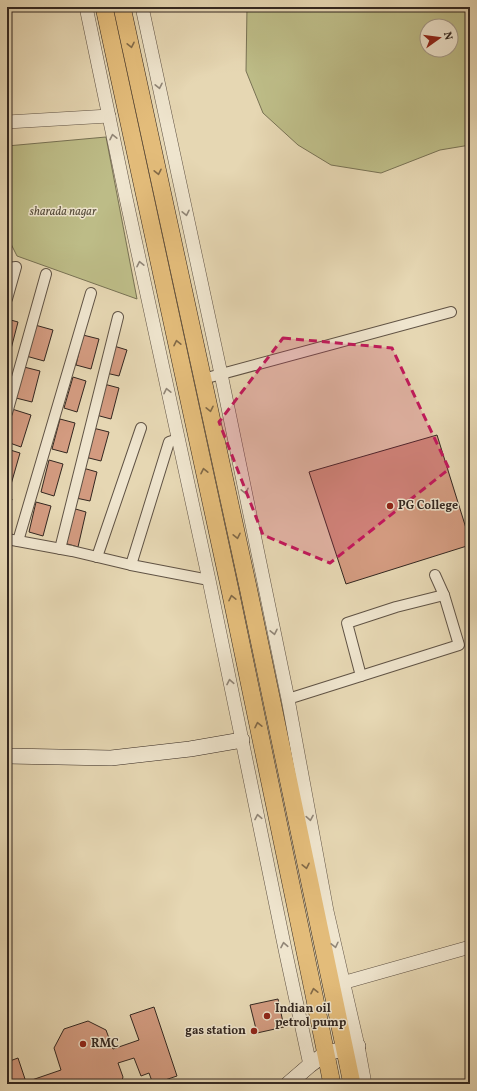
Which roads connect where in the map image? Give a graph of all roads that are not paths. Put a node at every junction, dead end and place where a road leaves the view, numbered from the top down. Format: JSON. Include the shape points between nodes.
{"nodes":[{"id":1,"x":86,"y":7,"type":"edge"},
{"id":2,"x":104,"y":7,"type":"edge"},
{"id":3,"x":122,"y":7,"type":"edge"},
{"id":4,"x":142,"y":7,"type":"edge"},
{"id":5,"x":109,"y":116,"type":"junction"},
{"id":6,"x":7,"y":122,"type":"edge"},
{"id":7,"x":7,"y":268,"type":"edge"},
{"id":8,"x":46,"y":274,"type":"dead end"},
{"id":9,"x":91,"y":293,"type":"dead end"},
{"id":10,"x":7,"y":299,"type":"edge"},
{"id":11,"x":451,"y":312,"type":"dead end"},
{"id":12,"x":118,"y":317,"type":"dead end"},
{"id":13,"x":221,"y":374,"type":"junction"},
{"id":14,"x":203,"y":378,"type":"junction"},
{"id":15,"x":7,"y":413,"type":"edge"},
{"id":16,"x":141,"y":428,"type":"dead end"},
{"id":17,"x":178,"y":439,"type":"junction"},
{"id":18,"x":7,"y":539,"type":"edge"},
{"id":19,"x":18,"y":541,"type":"junction"},
{"id":20,"x":60,"y":549,"type":"junction"},
{"id":21,"x":97,"y":557,"type":"junction"},
{"id":22,"x":131,"y":565,"type":"junction"},
{"id":23,"x":435,"y":575,"type":"dead end"},
{"id":24,"x":209,"y":580,"type":"junction"},
{"id":25,"x":444,"y":595,"type":"junction"},
{"id":26,"x":361,"y":676,"type":"junction"},
{"id":27,"x":288,"y":699,"type":"junction"},
{"id":28,"x":242,"y":740,"type":"junction"},
{"id":29,"x":7,"y":756,"type":"edge"},
{"id":30,"x":297,"y":783,"type":"junction"},
{"id":31,"x":470,"y":947,"type":"edge"},
{"id":32,"x":338,"y":985,"type":"junction"},
{"id":33,"x":351,"y":1047,"type":"junction"},
{"id":34,"x":326,"y":1053,"type":"junction"},
{"id":35,"x":310,"y":1065,"type":"junction"},
{"id":36,"x":288,"y":1084,"type":"edge"},
{"id":37,"x":332,"y":1084,"type":"edge"},
{"id":38,"x":352,"y":1084,"type":"edge"},
{"id":39,"x":365,"y":1084,"type":"edge"}],
"edges":[{"from":1,"to":5,"type":"street"},
{"from":34,"to":2,"type":"highway","one_way":true},
{"from":3,"to":14,"type":"highway","one_way":true},
{"from":4,"to":13,"type":"street","one_way":true},
{"from":5,"to":6,"type":"street"},
{"from":17,"to":5,"type":"street","one_way":true},
{"from":7,"to":10,"type":"street","via":[[16,267]]},
{"from":8,"to":15,"type":"street"},
{"from":9,"to":19,"type":"street"},
{"from":11,"to":13,"type":"street"},
{"from":12,"to":20,"type":"street"},
{"from":13,"to":14,"type":"street"},
{"from":13,"to":27,"type":"street","one_way":true},
{"from":14,"to":30,"type":"highway","one_way":true,"via":[[285,762]]},
{"from":16,"to":21,"type":"street"},
{"from":17,"to":22,"type":"street","via":[[169,442]]},
{"from":17,"to":24,"type":"street"},
{"from":18,"to":19,"type":"street"},
{"from":19,"to":20,"type":"street"},
{"from":20,"to":21,"type":"street"},
{"from":21,"to":22,"type":"street"},
{"from":22,"to":24,"type":"street"},
{"from":23,"to":25,"type":"street"},
{"from":28,"to":24,"type":"street","one_way":true},
{"from":25,"to":26,"type":"street","via":[[459,645]]},
{"from":25,"to":26,"type":"street","via":[[347,623]]},
{"from":26,"to":27,"type":"street"},
{"from":27,"to":30,"type":"street","via":[[297,750]]},
{"from":28,"to":29,"type":"main road","via":[[111,758]]},
{"from":35,"to":28,"type":"street","one_way":true},
{"from":30,"to":32,"type":"highway","one_way":true,"via":[[321,912]]},
{"from":31,"to":32,"type":"street"},
{"from":32,"to":33,"type":"highway"},
{"from":33,"to":34,"type":"main road"},
{"from":33,"to":38,"type":"highway"},
{"from":33,"to":39,"type":"street"},
{"from":34,"to":35,"type":"main road"},
{"from":34,"to":37,"type":"highway"},
{"from":35,"to":36,"type":"main road"}]}
